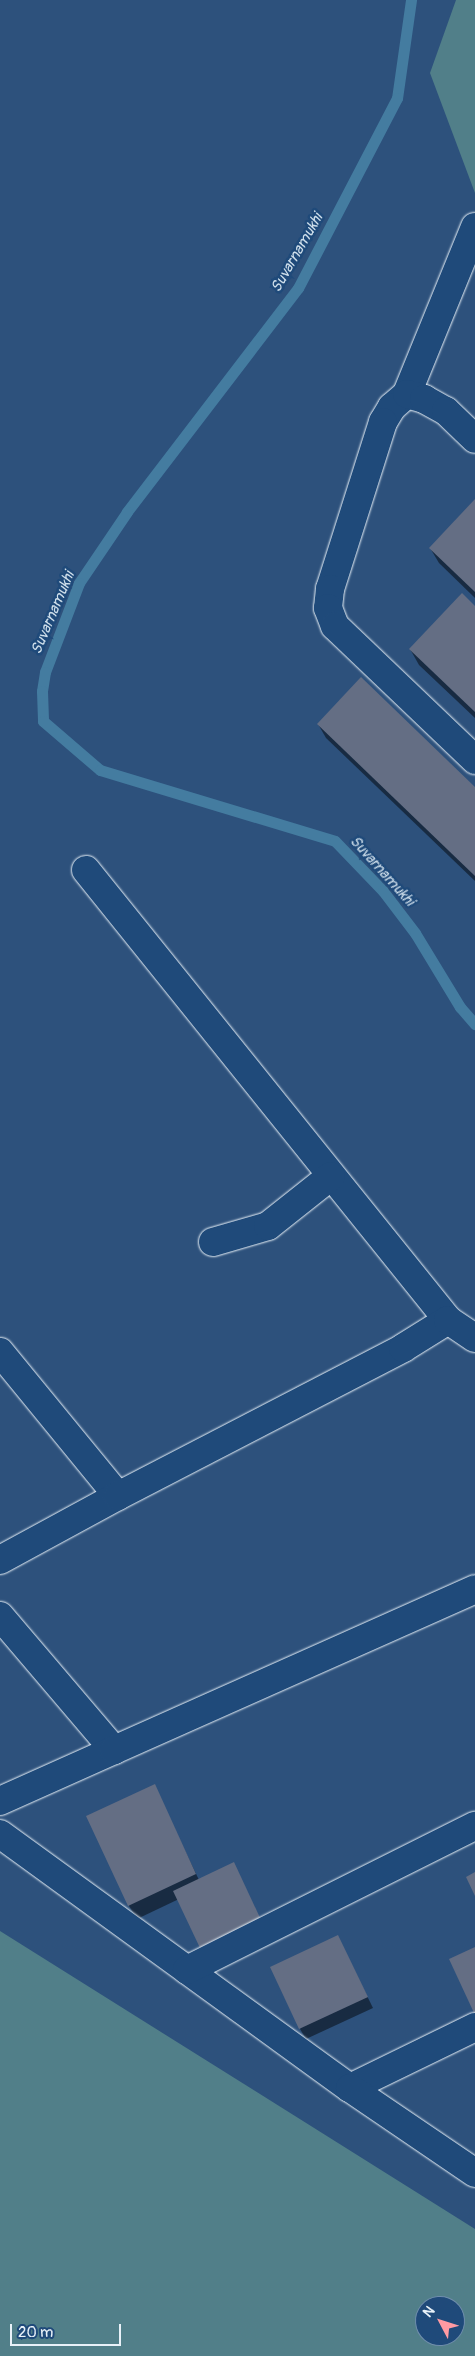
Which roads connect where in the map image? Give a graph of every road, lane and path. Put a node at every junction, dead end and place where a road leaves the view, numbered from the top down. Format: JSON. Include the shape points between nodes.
{"nodes":[{"id":1,"x":475,"y":227,"type":"edge"},
{"id":2,"x":407,"y":394,"type":"junction"},
{"id":3,"x":475,"y":439,"type":"edge"},
{"id":4,"x":475,"y":760,"type":"edge"},
{"id":5,"x":86,"y":870,"type":"dead end"},
{"id":6,"x":331,"y":1176,"type":"junction"},
{"id":7,"x":213,"y":1242,"type":"dead end"},
{"id":8,"x":448,"y":1320,"type":"junction"},
{"id":9,"x":475,"y":1338,"type":"edge"},
{"id":10,"x":0,"y":1352,"type":"edge"},
{"id":11,"x":118,"y":1496,"type":"junction"},
{"id":12,"x":0,"y":1560,"type":"edge"},
{"id":13,"x":475,"y":1589,"type":"edge"},
{"id":14,"x":0,"y":1616,"type":"edge"},
{"id":15,"x":114,"y":1750,"type":"junction"},
{"id":16,"x":0,"y":1801,"type":"edge"},
{"id":17,"x":475,"y":1826,"type":"edge"},
{"id":18,"x":0,"y":1834,"type":"edge"},
{"id":19,"x":188,"y":1970,"type":"junction"},
{"id":20,"x":475,"y":2027,"type":"edge"},
{"id":21,"x":350,"y":2088,"type":"junction"},
{"id":22,"x":475,"y":2173,"type":"edge"}],
"edges":[{"from":1,"to":2,"type":"street"},
{"from":2,"to":3,"type":"street","via":[[446,411]]},
{"from":2,"to":4,"type":"street","via":[[392,407],[383,422],[330,589],[328,608],[335,626]]},
{"from":5,"to":6,"type":"street"},
{"from":6,"to":7,"type":"street","via":[[268,1226]]},
{"from":6,"to":8,"type":"street"},
{"from":8,"to":9,"type":"street"},
{"from":8,"to":11,"type":"street","via":[[403,1348]]},
{"from":10,"to":11,"type":"street"},
{"from":11,"to":12,"type":"street"},
{"from":13,"to":15,"type":"street"},
{"from":14,"to":15,"type":"street"},
{"from":15,"to":16,"type":"street"},
{"from":17,"to":19,"type":"street"},
{"from":18,"to":19,"type":"street"},
{"from":19,"to":21,"type":"street"},
{"from":20,"to":21,"type":"street"},
{"from":21,"to":22,"type":"street"}]}
